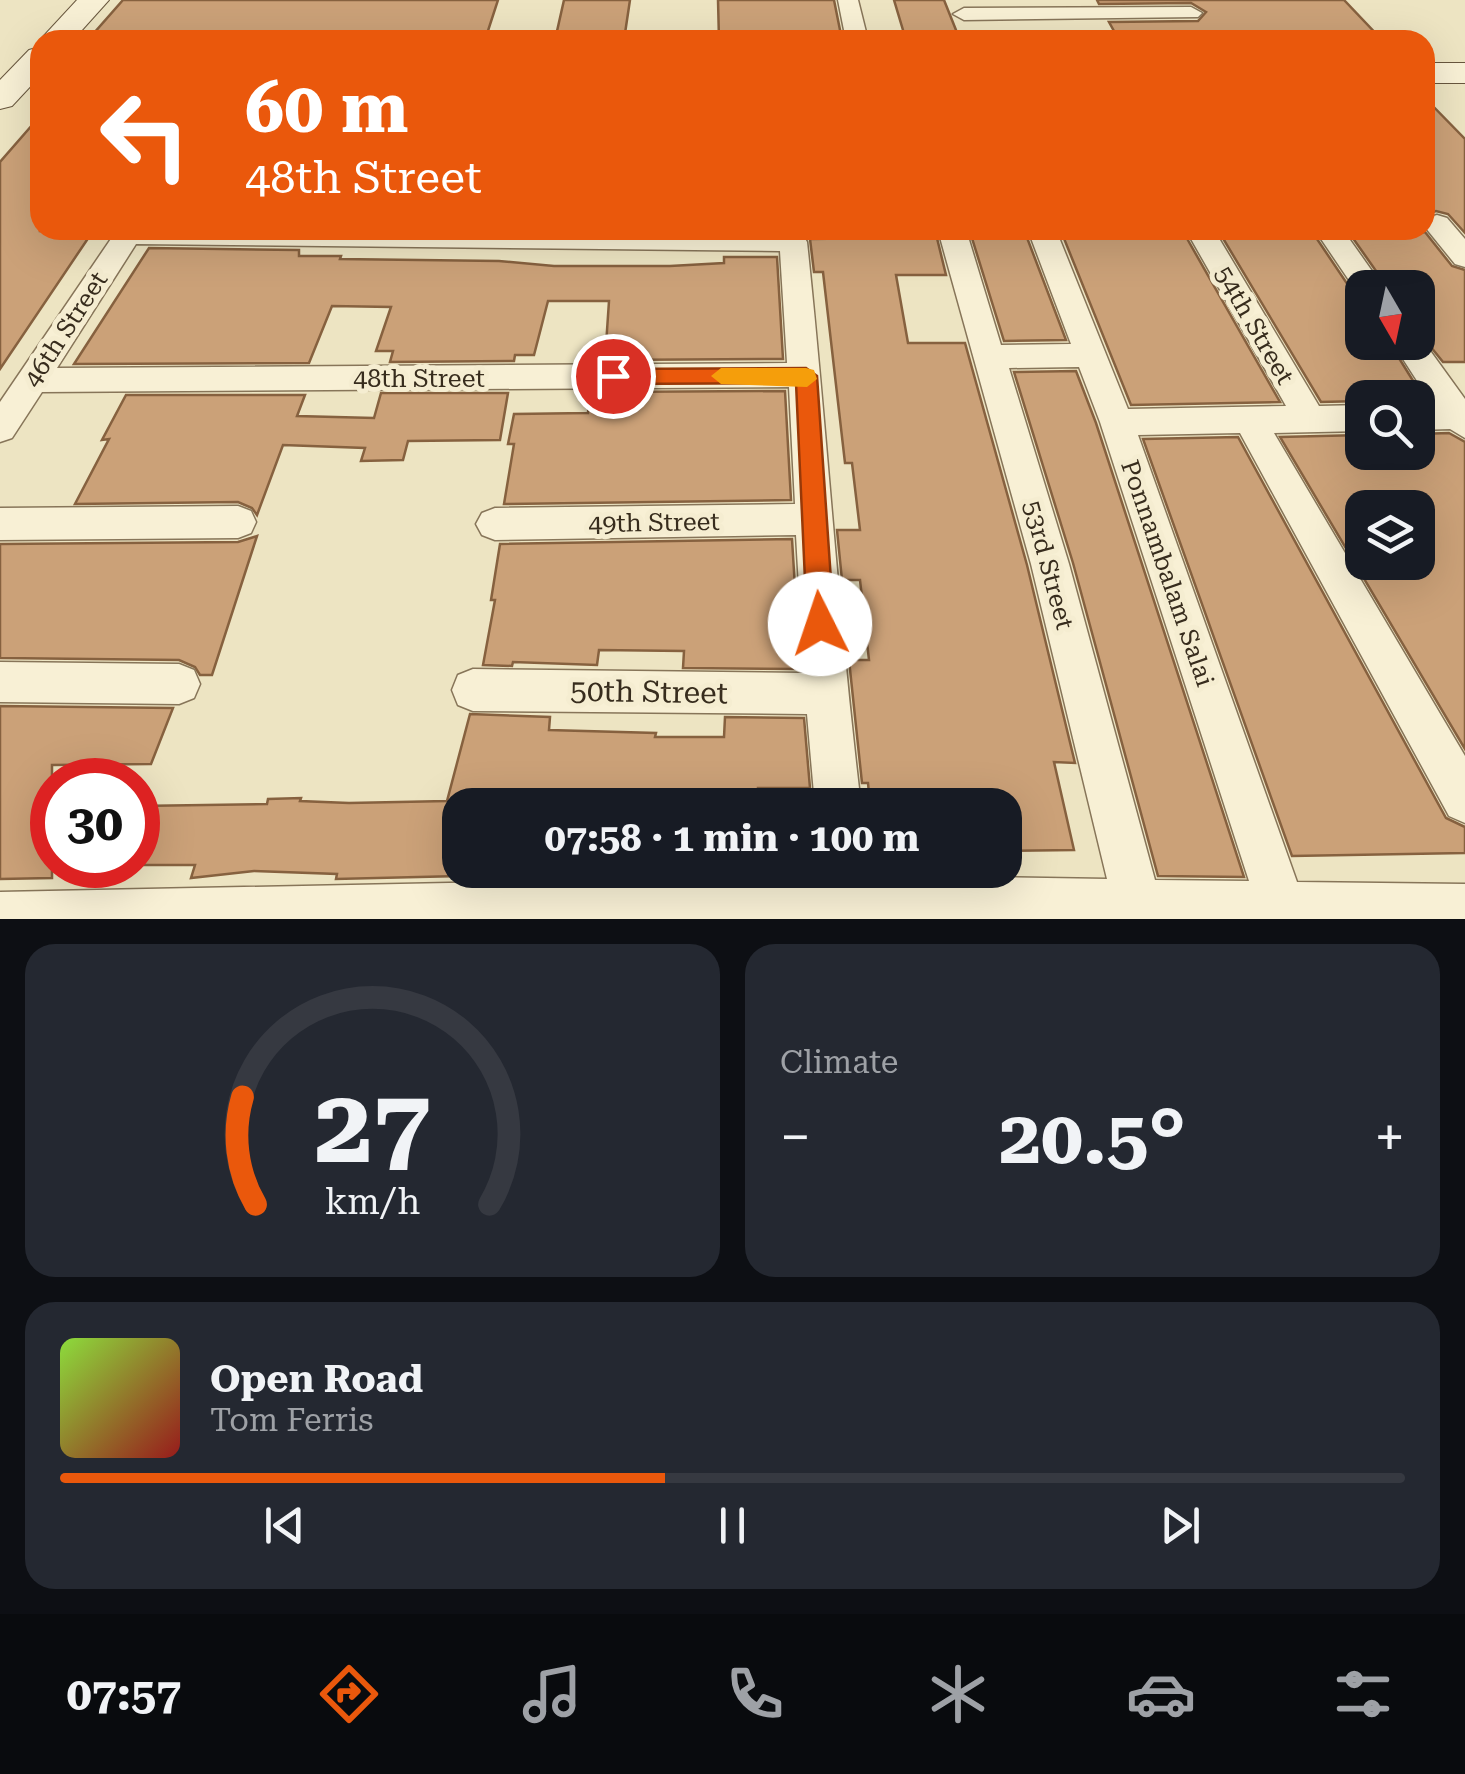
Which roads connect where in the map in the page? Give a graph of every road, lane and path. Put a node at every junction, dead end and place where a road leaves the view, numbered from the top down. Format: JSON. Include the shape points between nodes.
{"nodes":[{"id":1,"x":94,"y":0,"type":"edge"},
{"id":2,"x":848,"y":0,"type":"edge"},
{"id":3,"x":961,"y":7,"type":"edge"},
{"id":4,"x":1191,"y":13,"type":"dead end"},
{"id":5,"x":66,"y":30,"type":"edge"},
{"id":6,"x":855,"y":30,"type":"edge"},
{"id":7,"x":1435,"y":73,"type":"edge"},
{"id":8,"x":1465,"y":73,"type":"edge"},
{"id":9,"x":1442,"y":224,"type":"edge"},
{"id":10,"x":124,"y":240,"type":"edge"},
{"id":11,"x":661,"y":240,"type":"edge"},
{"id":12,"x":955,"y":240,"type":"edge"},
{"id":13,"x":1046,"y":240,"type":"edge"},
{"id":14,"x":1206,"y":240,"type":"edge"},
{"id":15,"x":1336,"y":240,"type":"edge"},
{"id":16,"x":1465,"y":257,"type":"edge"},
{"id":17,"x":1357,"y":270,"type":"edge"},
{"id":18,"x":1091,"y":355,"type":"junction"},
{"id":19,"x":989,"y":357,"type":"junction"},
{"id":20,"x":1427,"y":360,"type":"edge"},
{"id":21,"x":806,"y":376,"type":"junction"},
{"id":22,"x":32,"y":380,"type":"junction"},
{"id":23,"x":1450,"y":381,"type":"edge"},
{"id":24,"x":1345,"y":418,"type":"edge"},
{"id":25,"x":1248,"y":419,"type":"junction"},
{"id":26,"x":1310,"y":419,"type":"junction"},
{"id":27,"x":1435,"y":419,"type":"edge"},
{"id":28,"x":1462,"y":421,"type":"edge"},
{"id":29,"x":1117,"y":422,"type":"junction"},
{"id":30,"x":0,"y":428,"type":"edge"},
{"id":31,"x":814,"y":519,"type":"junction"},
{"id":32,"x":238,"y":522,"type":"dead end"},
{"id":33,"x":0,"y":524,"type":"edge"},
{"id":34,"x":495,"y":524,"type":"dead end"},
{"id":35,"x":0,"y":682,"type":"edge"},
{"id":36,"x":179,"y":684,"type":"dead end"},
{"id":37,"x":473,"y":690,"type":"dead end"},
{"id":38,"x":825,"y":694,"type":"junction"},
{"id":39,"x":836,"y":788,"type":"edge"},
{"id":40,"x":1465,"y":800,"type":"edge"},
{"id":41,"x":742,"y":888,"type":"edge"},
{"id":42,"x":909,"y":888,"type":"edge"},
{"id":43,"x":1137,"y":903,"type":"junction"},
{"id":44,"x":1465,"y":909,"type":"edge"},
{"id":45,"x":1284,"y":911,"type":"edge"},
{"id":46,"x":0,"y":916,"type":"edge"}],
"edges":[{"from":1,"to":5,"type":"street"},
{"from":2,"to":6,"type":"street"},
{"from":3,"to":4,"type":"street"},
{"from":7,"to":8,"type":"street"},
{"from":9,"to":16,"type":"street"},
{"from":10,"to":22,"type":"street","name":"46th Street"},
{"from":11,"to":21,"type":"street","via":[[794,242]]},
{"from":12,"to":19,"type":"street","name":"53rd Street"},
{"from":13,"to":18,"type":"street","name":"Ponnambalam Salai"},
{"from":14,"to":26,"type":"street","name":"54th Street"},
{"from":15,"to":17,"type":"street"},
{"from":18,"to":19,"type":"street"},
{"from":18,"to":29,"type":"street","name":"Ponnambalam Salai"},
{"from":19,"to":43,"type":"street","name":"53rd Street"},
{"from":20,"to":23,"type":"street"},
{"from":21,"to":22,"type":"street","name":"48th Street"},
{"from":21,"to":31,"type":"street"},
{"from":22,"to":30,"type":"street","name":"46th Street"},
{"from":23,"to":28,"type":"street"},
{"from":24,"to":26,"type":"street"},
{"from":25,"to":26,"type":"street"},
{"from":25,"to":29,"type":"street"},
{"from":25,"to":40,"type":"street"},
{"from":27,"to":28,"type":"street"},
{"from":29,"to":45,"type":"street","name":"Ponnambalam Salai"},
{"from":31,"to":34,"type":"street","name":"49th Street"},
{"from":31,"to":38,"type":"street"},
{"from":32,"to":33,"type":"street"},
{"from":35,"to":36,"type":"street"},
{"from":37,"to":38,"type":"street","name":"50th Street"},
{"from":38,"to":39,"type":"street"},
{"from":41,"to":46,"type":"street"},
{"from":42,"to":43,"type":"street"},
{"from":43,"to":45,"type":"street"},
{"from":44,"to":45,"type":"street"}]}
